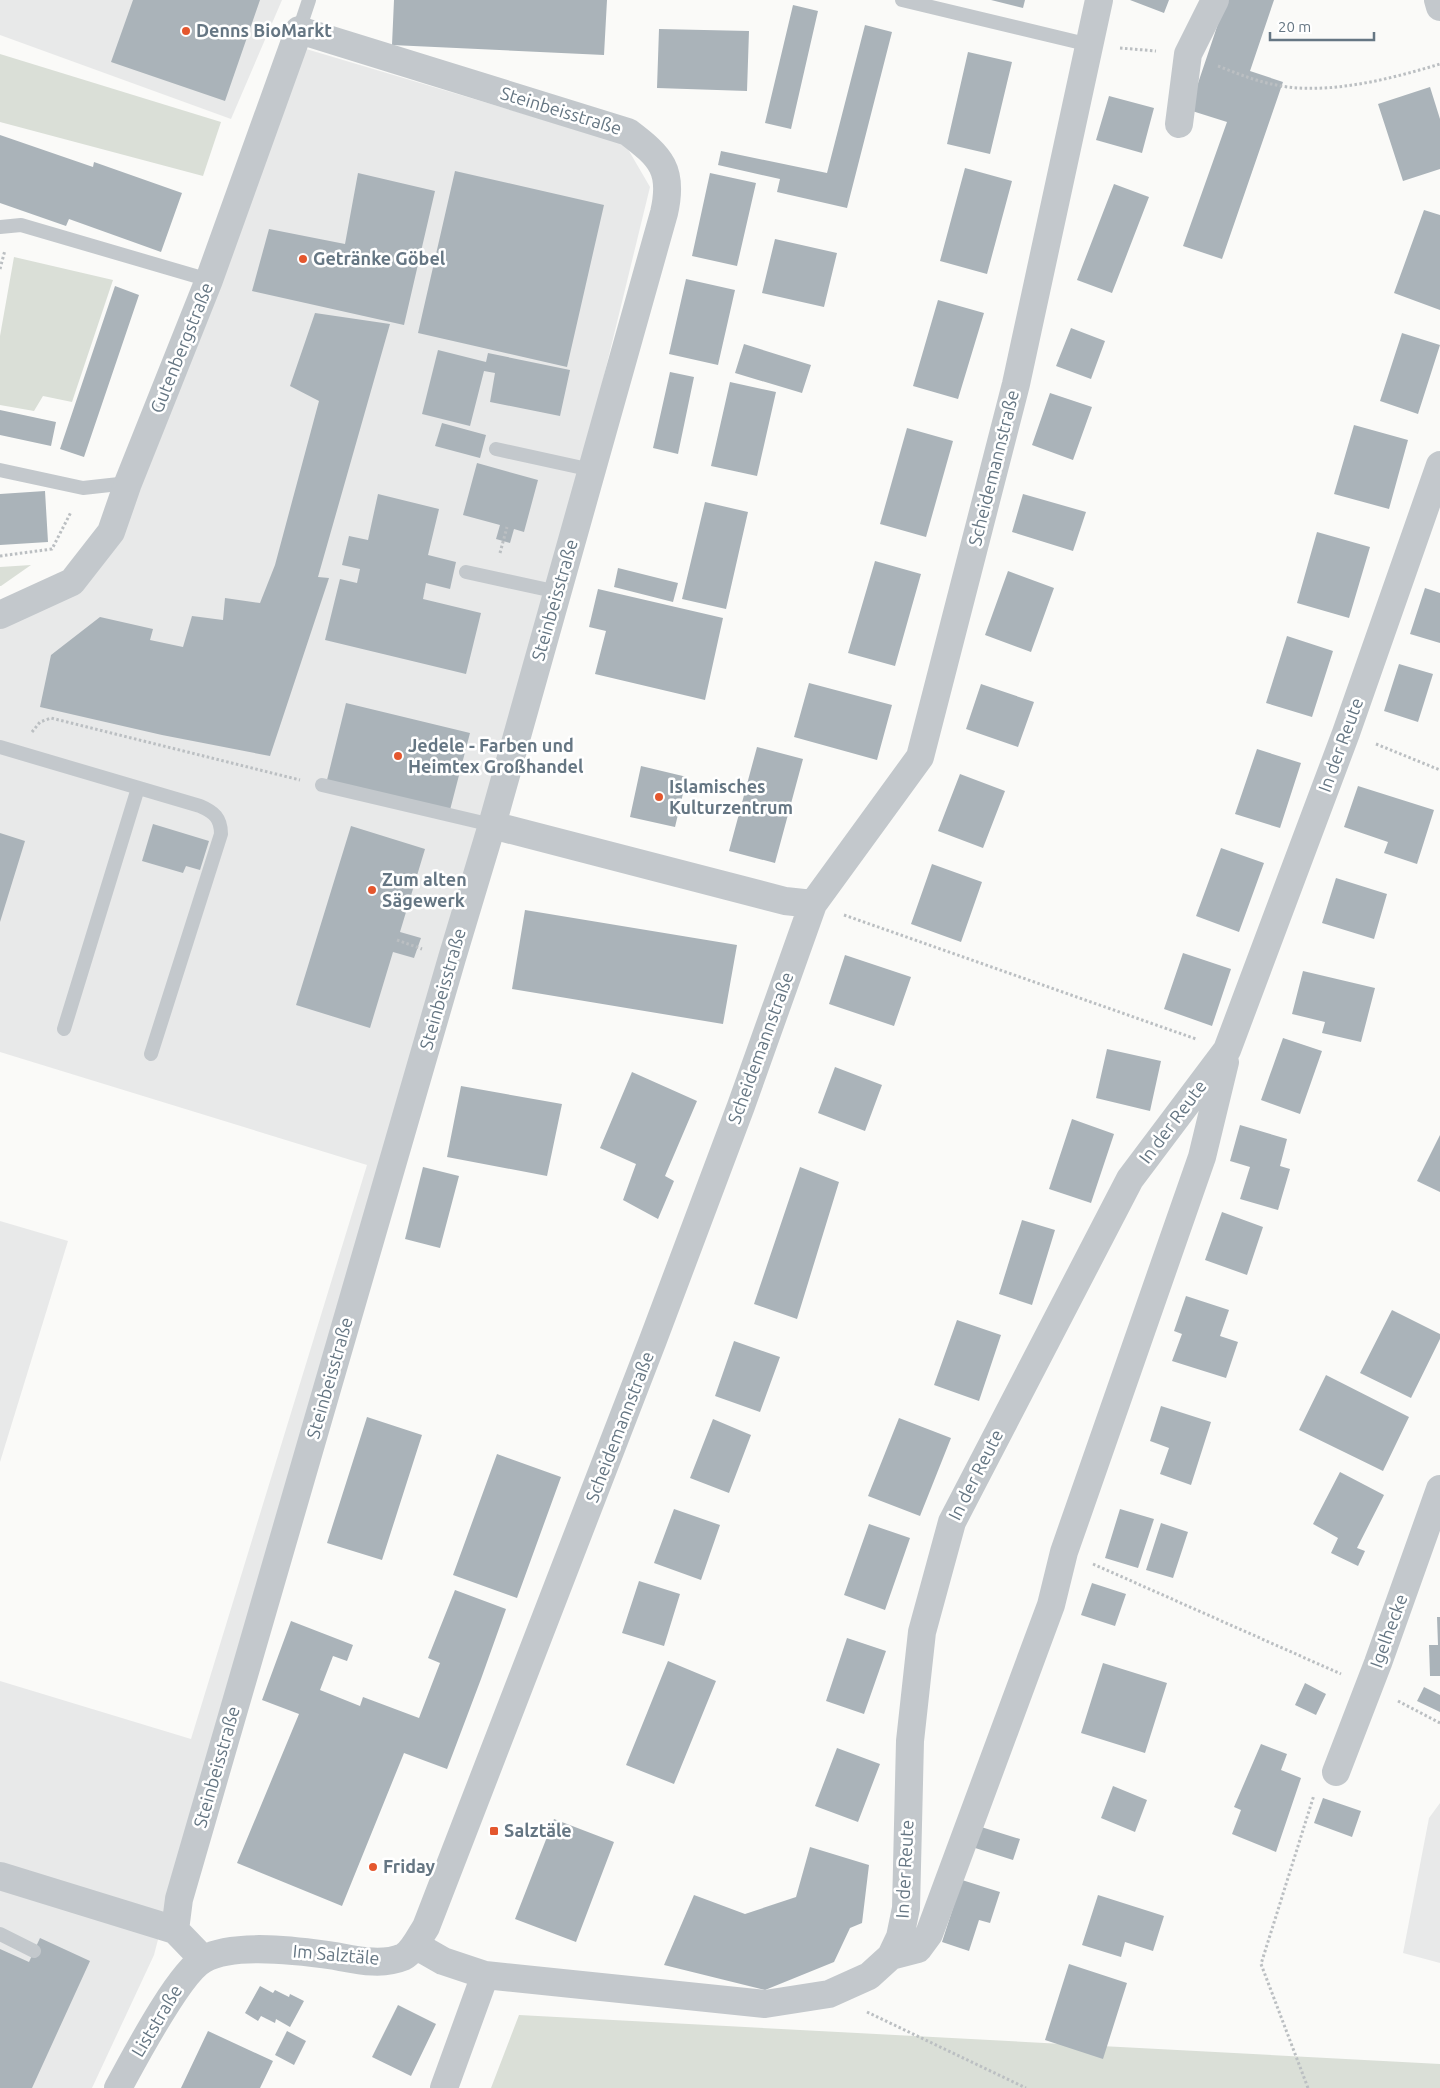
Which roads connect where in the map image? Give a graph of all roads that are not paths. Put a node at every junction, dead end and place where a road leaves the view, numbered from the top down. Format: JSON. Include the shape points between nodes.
{"nodes":[{"id":1,"x":310,"y":0,"type":"edge"},
{"id":2,"x":902,"y":0,"type":"edge"},
{"id":3,"x":1099,"y":0,"type":"edge"},
{"id":4,"x":1215,"y":0,"type":"edge"},
{"id":5,"x":1438,"y":0,"type":"edge"},
{"id":6,"x":1440,"y":6,"type":"edge"},
{"id":7,"x":299,"y":30,"type":"junction"},
{"id":8,"x":1090,"y":46,"type":"junction"},
{"id":9,"x":1179,"y":124,"type":"dead end"},
{"id":10,"x":0,"y":227,"type":"edge"},
{"id":11,"x":209,"y":280,"type":"junction"},
{"id":12,"x":496,"y":449,"type":"dead end"},
{"id":13,"x":1440,"y":465,"type":"edge"},
{"id":14,"x":0,"y":470,"type":"edge"},
{"id":15,"x":592,"y":470,"type":"junction"},
{"id":16,"x":128,"y":483,"type":"junction"},
{"id":17,"x":466,"y":572,"type":"dead end"},
{"id":18,"x":558,"y":592,"type":"junction"},
{"id":19,"x":0,"y":614,"type":"edge"},
{"id":20,"x":0,"y":747,"type":"edge"},
{"id":21,"x":322,"y":785,"type":"road end"},
{"id":22,"x":138,"y":788,"type":"junction"},
{"id":23,"x":492,"y":825,"type":"junction"},
{"id":24,"x":813,"y":904,"type":"junction"},
{"id":25,"x":64,"y":1029,"type":"dead end"},
{"id":26,"x":1227,"y":1050,"type":"junction"},
{"id":27,"x":151,"y":1054,"type":"dead end"},
{"id":28,"x":1440,"y":1489,"type":"edge"},
{"id":29,"x":1336,"y":1772,"type":"road end"},
{"id":30,"x":0,"y":1876,"type":"edge"},
{"id":31,"x":175,"y":1930,"type":"junction"},
{"id":32,"x":0,"y":1934,"type":"edge"},
{"id":33,"x":415,"y":1945,"type":"junction"},
{"id":34,"x":34,"y":1951,"type":"dead end"},
{"id":35,"x":891,"y":1956,"type":"junction"},
{"id":36,"x":203,"y":1959,"type":"junction"},
{"id":37,"x":484,"y":1975,"type":"junction"},
{"id":38,"x":118,"y":2088,"type":"edge"},
{"id":39,"x":444,"y":2088,"type":"edge"}],
"edges":[{"from":1,"to":7,"type":"lane"},
{"from":2,"to":8,"type":"lane"},
{"from":3,"to":8,"type":"street","name":"Scheidemannstraße"},
{"from":4,"to":9,"type":"street","via":[[1188,54]]},
{"from":5,"to":6,"type":"street"},
{"from":7,"to":11,"type":"street","name":"Gutenbergstraße"},
{"from":7,"to":15,"type":"street","name":"Steinbeisstraße","via":[[628,132],[653,151],[665,170],[669,194]]},
{"from":8,"to":24,"type":"street","name":"Scheidemannstraße","via":[[1016,384],[920,757]]},
{"from":10,"to":11,"type":"lane","via":[[20,225]]},
{"from":11,"to":16,"type":"street","name":"Gutenbergstraße"},
{"from":12,"to":15,"type":"lane"},
{"from":13,"to":26,"type":"street","name":"In der Reute","via":[[1346,733]]},
{"from":14,"to":16,"type":"lane","via":[[83,488]]},
{"from":15,"to":18,"type":"street","name":"Steinbeisstraße"},
{"from":16,"to":19,"type":"street","name":"Gutenbergstraße","via":[[111,532],[72,582]]},
{"from":17,"to":18,"type":"lane"},
{"from":18,"to":23,"type":"street","name":"Steinbeisstraße"},
{"from":20,"to":22,"type":"lane"},
{"from":21,"to":23,"type":"lane"},
{"from":22,"to":25,"type":"lane"},
{"from":22,"to":27,"type":"lane","via":[[212,811],[221,826]]},
{"from":23,"to":24,"type":"street","via":[[786,901]]},
{"from":23,"to":31,"type":"street","name":"Steinbeisstraße","via":[[179,1899]]},
{"from":24,"to":33,"type":"street","name":"Scheidemannstraße","via":[[741,1106],[628,1404],[426,1927]]},
{"from":26,"to":35,"type":"street","name":"In der Reute","via":[[1202,1157],[1064,1552],[1051,1604],[929,1934],[918,1949]]},
{"from":26,"to":35,"type":"street","name":"In der Reute","via":[[1130,1179],[952,1522],[922,1632],[910,1741],[906,1908],[900,1937]]},
{"from":28,"to":29,"type":"street","name":"Igelhecke"},
{"from":30,"to":31,"type":"street"},
{"from":31,"to":36,"type":"street"},
{"from":32,"to":34,"type":"lane"},
{"from":33,"to":36,"type":"street","name":"Im Salztäle","via":[[404,1957],[374,1962],[304,1952],[234,1950]]},
{"from":33,"to":37,"type":"street","via":[[443,1961]]},
{"from":35,"to":37,"type":"street","name":"In der Reute","via":[[869,1976],[829,1994],[765,2004]]},
{"from":36,"to":38,"type":"street","name":"Liststraße","via":[[186,1975]]},
{"from":37,"to":39,"type":"street"}]}
